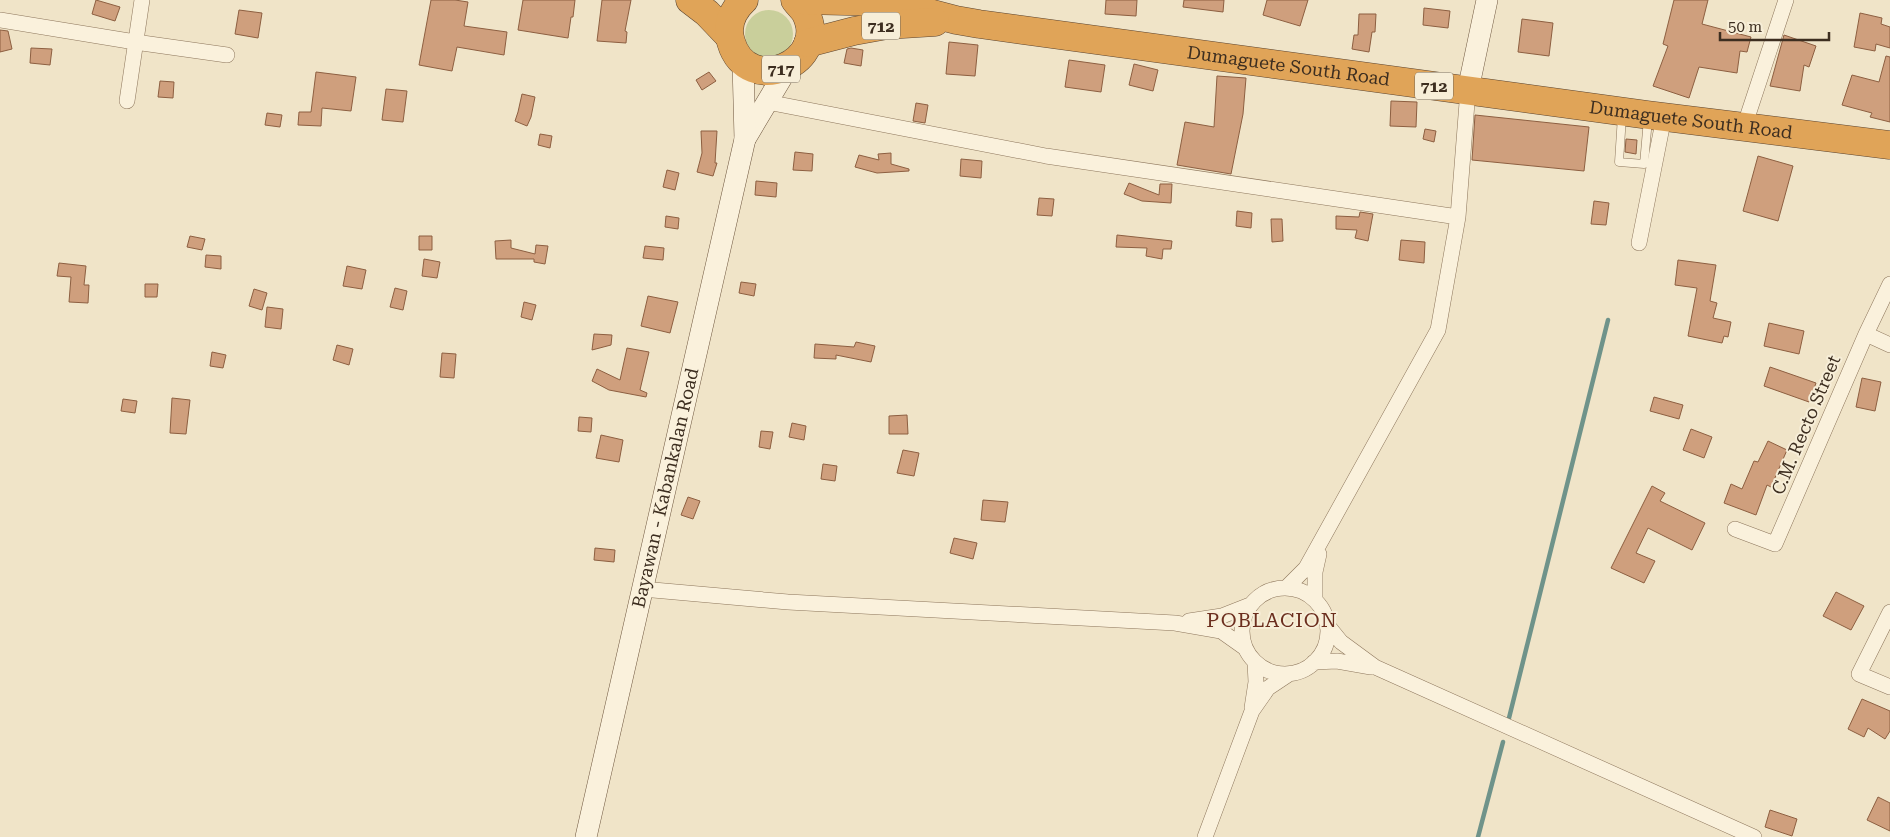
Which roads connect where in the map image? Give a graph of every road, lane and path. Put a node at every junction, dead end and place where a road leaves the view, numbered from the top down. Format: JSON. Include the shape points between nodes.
{"nodes":[{"id":1,"x":142,"y":0,"type":"edge"},
{"id":2,"x":690,"y":0,"type":"edge"},
{"id":3,"x":744,"y":0,"type":"edge"},
{"id":4,"x":795,"y":0,"type":"edge"},
{"id":5,"x":802,"y":0,"type":"edge"},
{"id":6,"x":1488,"y":0,"type":"edge"},
{"id":7,"x":1786,"y":0,"type":"edge"},
{"id":8,"x":0,"y":20,"type":"edge"},
{"id":9,"x":956,"y":20,"type":"junction"},
{"id":10,"x":729,"y":36,"type":"junction"},
{"id":11,"x":135,"y":42,"type":"junction"},
{"id":12,"x":808,"y":43,"type":"junction"},
{"id":13,"x":227,"y":55,"type":"dead end"},
{"id":14,"x":744,"y":63,"type":"junction"},
{"id":15,"x":788,"y":67,"type":"junction"},
{"id":16,"x":1468,"y":90,"type":"junction"},
{"id":17,"x":127,"y":101,"type":"dead end"},
{"id":18,"x":767,"y":102,"type":"junction"},
{"id":19,"x":1645,"y":114,"type":"junction"},
{"id":20,"x":1744,"y":127,"type":"junction"},
{"id":21,"x":745,"y":139,"type":"junction"},
{"id":22,"x":1890,"y":145,"type":"edge"},
{"id":23,"x":1458,"y":217,"type":"junction"},
{"id":24,"x":1639,"y":243,"type":"dead end"},
{"id":25,"x":1890,"y":284,"type":"edge"},
{"id":26,"x":1866,"y":334,"type":"junction"},
{"id":27,"x":1890,"y":345,"type":"edge"},
{"id":28,"x":1735,"y":529,"type":"dead end"},
{"id":29,"x":1323,"y":539,"type":"junction"},
{"id":30,"x":642,"y":588,"type":"junction"},
{"id":31,"x":1286,"y":588,"type":"junction"},
{"id":32,"x":1315,"y":599,"type":"junction"},
{"id":33,"x":1250,"y":605,"type":"junction"},
{"id":34,"x":1890,"y":612,"type":"edge"},
{"id":35,"x":1176,"y":622,"type":"junction"},
{"id":36,"x":1328,"y":626,"type":"junction"},
{"id":37,"x":1245,"y":648,"type":"junction"},
{"id":38,"x":1255,"y":662,"type":"junction"},
{"id":39,"x":1314,"y":662,"type":"junction"},
{"id":40,"x":1375,"y":667,"type":"junction"},
{"id":41,"x":1288,"y":674,"type":"junction"},
{"id":42,"x":1890,"y":687,"type":"edge"},
{"id":43,"x":1252,"y":711,"type":"junction"},
{"id":44,"x":1735,"y":833,"type":"edge"},
{"id":45,"x":586,"y":837,"type":"edge"},
{"id":46,"x":1205,"y":837,"type":"edge"},
{"id":47,"x":1754,"y":837,"type":"edge"}],
"edges":[{"from":1,"to":11,"type":"street"},
{"from":2,"to":10,"type":"highway"},
{"from":3,"to":10,"type":"highway","via":[[730,20]]},
{"from":4,"to":12,"type":"highway","number":"717","via":[[805,12],[810,27]]},
{"from":5,"to":9,"type":"highway","name":"Dumaguete South Road","number":"712","via":[[887,2]]},
{"from":6,"to":16,"type":"main road"},
{"from":7,"to":20,"type":"street"},
{"from":8,"to":11,"type":"street"},
{"from":9,"to":12,"type":"highway","name":"Dumaguete South Road","number":"712","via":[[887,25]]},
{"from":9,"to":16,"type":"highway","name":"Dumaguete South Road","number":"712"},
{"from":10,"to":14,"type":"highway","number":"717","via":[[733,51]]},
{"from":11,"to":13,"type":"street"},
{"from":11,"to":17,"type":"street"},
{"from":12,"to":15,"type":"highway","number":"717","via":[[801,56]]},
{"from":14,"to":15,"type":"highway","number":"717","via":[[758,70]]},
{"from":14,"to":21,"type":"main road","name":"Bayawan - Kabankalan Road","number":"717"},
{"from":15,"to":18,"type":"main road","name":"Bayawan - Kabankalan Road","number":"717"},
{"from":16,"to":19,"type":"highway","name":"Dumaguete South Road","number":"712"},
{"from":16,"to":23,"type":"street"},
{"from":18,"to":21,"type":"main road","name":"Bayawan - Kabankalan Road","number":"717"},
{"from":18,"to":23,"type":"street","via":[[1046,156]]},
{"from":19,"to":19,"type":"lane","via":[[1619,162],[1644,164]]},
{"from":19,"to":20,"type":"highway","name":"Dumaguete South Road","number":"712"},
{"from":19,"to":24,"type":"street"},
{"from":20,"to":22,"type":"highway","name":"Dumaguete South Road","number":"712"},
{"from":21,"to":30,"type":"main road","name":"Bayawan - Kabankalan Road","number":"717"},
{"from":23,"to":29,"type":"street","via":[[1438,330]]},
{"from":25,"to":26,"type":"street","name":"C.M. Recto Street"},
{"from":26,"to":27,"type":"street"},
{"from":26,"to":28,"type":"street","name":"C.M. Recto Street","via":[[1775,544]]},
{"from":29,"to":31,"type":"street","via":[[1306,568]]},
{"from":29,"to":32,"type":"street","via":[[1315,572]]},
{"from":30,"to":35,"type":"street","via":[[788,602]]},
{"from":30,"to":45,"type":"main road","name":"Bayawan - Kabankalan Road","number":"717"},
{"from":31,"to":32,"type":"street","via":[[1304,592]]},
{"from":31,"to":33,"type":"street","via":[[1266,592]]},
{"from":32,"to":36,"type":"street","via":[[1326,616]]},
{"from":33,"to":35,"type":"street","via":[[1222,616]]},
{"from":33,"to":37,"type":"street","via":[[1242,624]]},
{"from":34,"to":42,"type":"street","via":[[1859,674]]},
{"from":35,"to":37,"type":"street","via":[[1221,632]]},
{"from":36,"to":39,"type":"street","via":[[1325,646]]},
{"from":36,"to":40,"type":"street","via":[[1341,642]]},
{"from":37,"to":38,"type":"street"},
{"from":38,"to":41,"type":"street","via":[[1270,671]]},
{"from":38,"to":43,"type":"street"},
{"from":39,"to":40,"type":"street","via":[[1337,661]]},
{"from":39,"to":41,"type":"street"},
{"from":40,"to":44,"type":"street"},
{"from":41,"to":43,"type":"street","via":[[1268,688]]},
{"from":43,"to":46,"type":"street"},
{"from":44,"to":47,"type":"street"}]}
